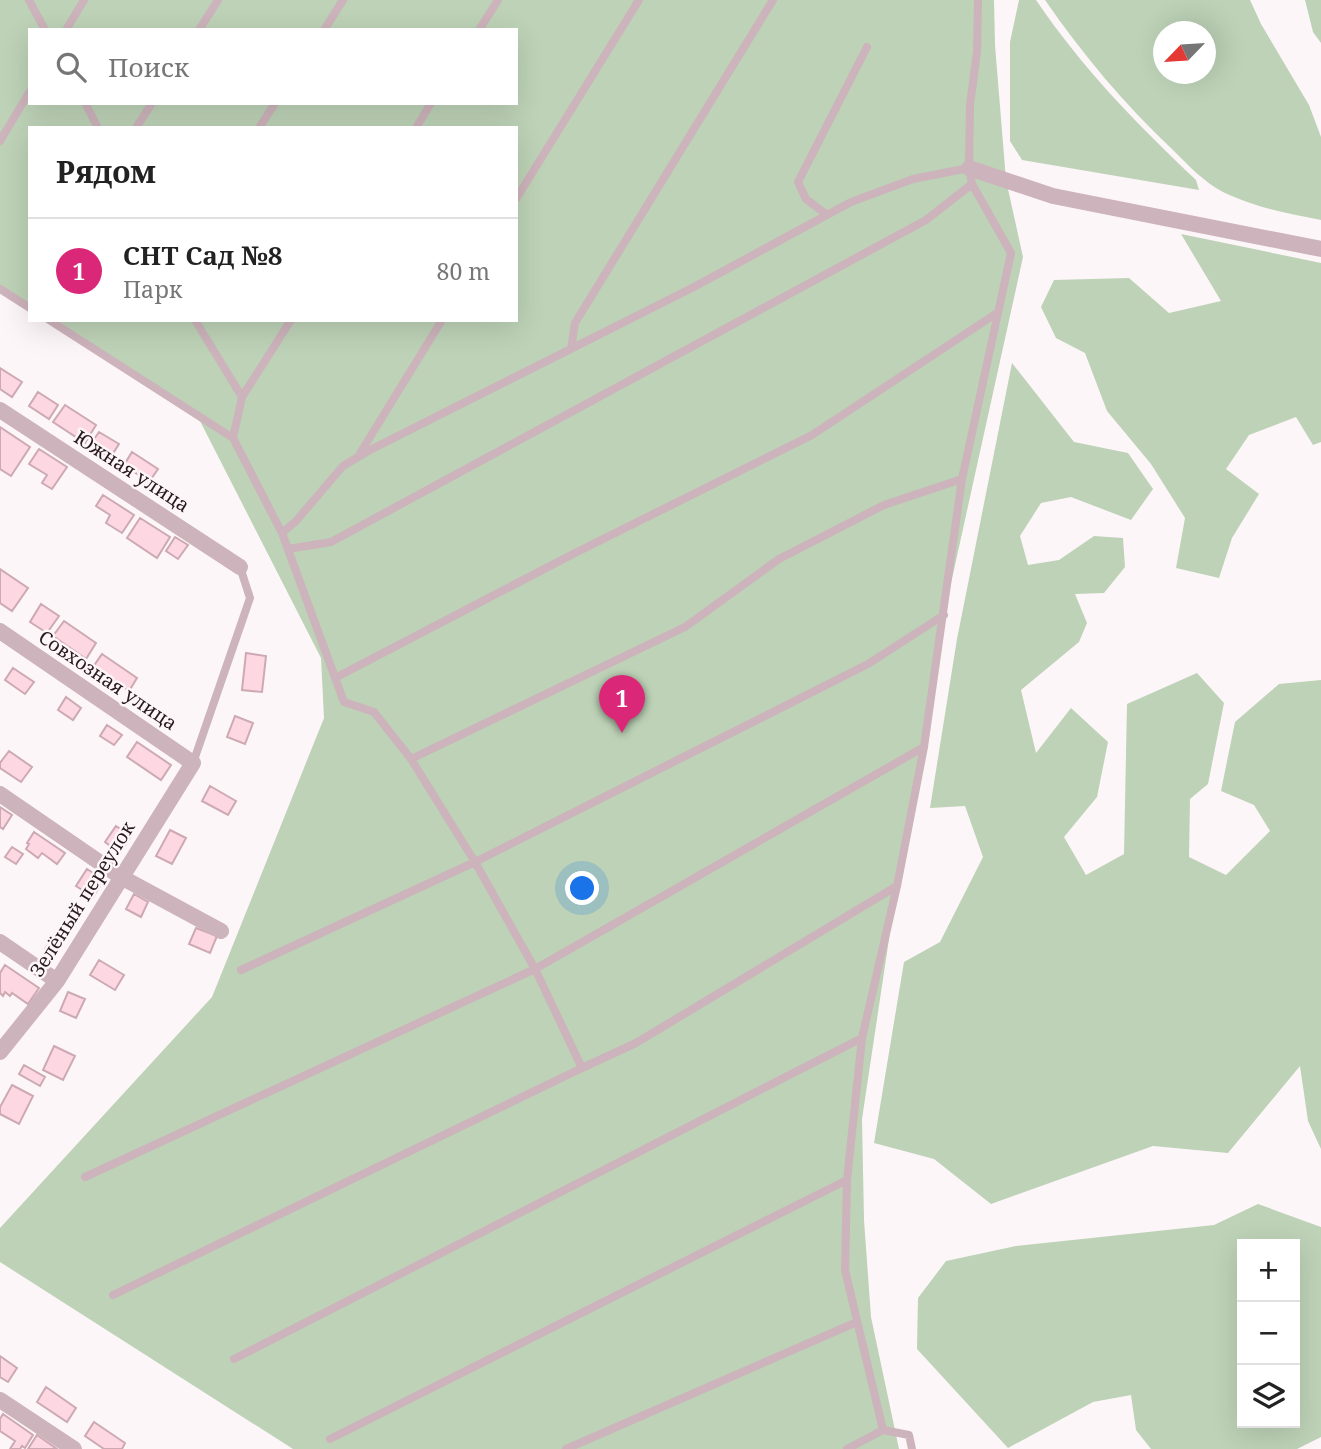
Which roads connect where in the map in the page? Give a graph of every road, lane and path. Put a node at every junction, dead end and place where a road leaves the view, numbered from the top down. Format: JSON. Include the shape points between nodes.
{"nodes":[{"id":1,"x":29,"y":0,"type":"edge"},
{"id":2,"x":84,"y":0,"type":"edge"},
{"id":3,"x":218,"y":0,"type":"edge"},
{"id":4,"x":343,"y":0,"type":"edge"},
{"id":5,"x":498,"y":0,"type":"edge"},
{"id":6,"x":639,"y":0,"type":"edge"},
{"id":7,"x":773,"y":0,"type":"edge"},
{"id":8,"x":978,"y":0,"type":"edge"},
{"id":9,"x":45,"y":28,"type":"edge"},
{"id":10,"x":67,"y":28,"type":"edge"},
{"id":11,"x":200,"y":28,"type":"edge"},
{"id":12,"x":325,"y":28,"type":"edge"},
{"id":13,"x":480,"y":28,"type":"edge"},
{"id":14,"x":867,"y":47,"type":"dead end"},
{"id":15,"x":28,"y":94,"type":"edge"},
{"id":16,"x":86,"y":105,"type":"edge"},
{"id":17,"x":151,"y":105,"type":"edge"},
{"id":18,"x":274,"y":105,"type":"edge"},
{"id":19,"x":430,"y":105,"type":"edge"},
{"id":20,"x":97,"y":126,"type":"edge"},
{"id":21,"x":137,"y":126,"type":"edge"},
{"id":22,"x":260,"y":126,"type":"edge"},
{"id":23,"x":416,"y":126,"type":"edge"},
{"id":24,"x":0,"y":141,"type":"edge"},
{"id":25,"x":970,"y":176,"type":"junction"},
{"id":26,"x":518,"y":195,"type":"edge"},
{"id":27,"x":827,"y":215,"type":"junction"},
{"id":28,"x":1321,"y":249,"type":"edge"},
{"id":29,"x":0,"y":289,"type":"edge"},
{"id":30,"x":28,"y":307,"type":"edge"},
{"id":31,"x":997,"y":313,"type":"junction"},
{"id":32,"x":52,"y":322,"type":"edge"},
{"id":33,"x":196,"y":322,"type":"edge"},
{"id":34,"x":290,"y":322,"type":"edge"},
{"id":35,"x":441,"y":322,"type":"edge"},
{"id":36,"x":571,"y":349,"type":"junction"},
{"id":37,"x":242,"y":397,"type":"junction"},
{"id":38,"x":0,"y":410,"type":"edge"},
{"id":39,"x":233,"y":438,"type":"junction"},
{"id":40,"x":357,"y":458,"type":"junction"},
{"id":41,"x":962,"y":479,"type":"junction"},
{"id":42,"x":282,"y":533,"type":"junction"},
{"id":43,"x":288,"y":549,"type":"junction"},
{"id":44,"x":240,"y":567,"type":"joint"},
{"id":45,"x":944,"y":615,"type":"junction"},
{"id":46,"x":0,"y":631,"type":"edge"},
{"id":47,"x":335,"y":678,"type":"junction"},
{"id":48,"x":924,"y":747,"type":"junction"},
{"id":49,"x":411,"y":759,"type":"junction"},
{"id":50,"x":193,"y":763,"type":"junction"},
{"id":51,"x":0,"y":794,"type":"edge"},
{"id":52,"x":475,"y":862,"type":"junction"},
{"id":53,"x":121,"y":877,"type":"junction"},
{"id":54,"x":898,"y":886,"type":"junction"},
{"id":55,"x":221,"y":931,"type":"dead end"},
{"id":56,"x":0,"y":942,"type":"edge"},
{"id":57,"x":241,"y":970,"type":"dead end"},
{"id":58,"x":535,"y":970,"type":"junction"},
{"id":59,"x":57,"y":981,"type":"junction"},
{"id":60,"x":862,"y":1038,"type":"junction"},
{"id":61,"x":0,"y":1052,"type":"edge"},
{"id":62,"x":582,"y":1068,"type":"junction"},
{"id":63,"x":85,"y":1177,"type":"dead end"},
{"id":64,"x":847,"y":1180,"type":"junction"},
{"id":65,"x":113,"y":1295,"type":"dead end"},
{"id":66,"x":857,"y":1322,"type":"junction"},
{"id":67,"x":234,"y":1359,"type":"dead end"},
{"id":68,"x":0,"y":1400,"type":"edge"},
{"id":69,"x":883,"y":1430,"type":"junction"},
{"id":70,"x":330,"y":1438,"type":"dead end"},
{"id":71,"x":74,"y":1449,"type":"edge"},
{"id":72,"x":566,"y":1449,"type":"edge"},
{"id":73,"x":847,"y":1449,"type":"edge"},
{"id":74,"x":912,"y":1449,"type":"edge"}],
"edges":[{"from":1,"to":9,"type":"lane"},
{"from":2,"to":10,"type":"lane"},
{"from":3,"to":11,"type":"lane"},
{"from":4,"to":12,"type":"lane"},
{"from":5,"to":13,"type":"lane"},
{"from":6,"to":26,"type":"lane"},
{"from":7,"to":36,"type":"lane","via":[[575,323]]},
{"from":8,"to":25,"type":"lane"},
{"from":14,"to":27,"type":"lane","via":[[798,182],[806,199]]},
{"from":15,"to":24,"type":"lane"},
{"from":16,"to":20,"type":"lane"},
{"from":17,"to":21,"type":"lane"},
{"from":18,"to":22,"type":"lane"},
{"from":19,"to":23,"type":"lane"},
{"from":25,"to":27,"type":"lane","via":[[913,179]]},
{"from":25,"to":28,"type":"street"},
{"from":25,"to":31,"type":"lane","via":[[1011,253]]},
{"from":25,"to":43,"type":"lane","via":[[926,220],[331,542]]},
{"from":27,"to":36,"type":"lane"},
{"from":29,"to":30,"type":"lane"},
{"from":31,"to":41,"type":"lane"},
{"from":31,"to":47,"type":"lane","via":[[812,435]]},
{"from":32,"to":39,"type":"lane"},
{"from":33,"to":37,"type":"lane"},
{"from":34,"to":37,"type":"lane"},
{"from":35,"to":40,"type":"lane"},
{"from":36,"to":40,"type":"lane"},
{"from":37,"to":39,"type":"lane"},
{"from":38,"to":44,"type":"street","name":"Южная улица"},
{"from":39,"to":42,"type":"lane"},
{"from":40,"to":42,"type":"lane","via":[[343,466]]},
{"from":41,"to":45,"type":"lane"},
{"from":41,"to":49,"type":"lane","via":[[872,511],[779,559],[685,627]]},
{"from":42,"to":43,"type":"lane"},
{"from":43,"to":47,"type":"lane"},
{"from":44,"to":50,"type":"lane","via":[[250,598]]},
{"from":45,"to":48,"type":"lane"},
{"from":45,"to":52,"type":"lane","via":[[868,664]]},
{"from":46,"to":50,"type":"street","name":"Совхозная улица"},
{"from":47,"to":49,"type":"lane","via":[[344,702],[374,712]]},
{"from":48,"to":54,"type":"lane"},
{"from":48,"to":58,"type":"lane"},
{"from":49,"to":52,"type":"lane"},
{"from":50,"to":53,"type":"street","name":"Зелёный переулок"},
{"from":51,"to":53,"type":"street"},
{"from":52,"to":57,"type":"lane"},
{"from":52,"to":58,"type":"lane"},
{"from":53,"to":55,"type":"street"},
{"from":53,"to":59,"type":"street","name":"Зелёный переулок"},
{"from":54,"to":60,"type":"lane"},
{"from":54,"to":62,"type":"lane","via":[[636,1043]]},
{"from":56,"to":59,"type":"street"},
{"from":58,"to":62,"type":"lane"},
{"from":58,"to":63,"type":"lane"},
{"from":59,"to":61,"type":"street","name":"Зелёный переулок"},
{"from":60,"to":64,"type":"lane"},
{"from":60,"to":67,"type":"lane"},
{"from":62,"to":65,"type":"lane"},
{"from":64,"to":66,"type":"lane","via":[[845,1270]]},
{"from":64,"to":70,"type":"lane"},
{"from":66,"to":69,"type":"lane"},
{"from":66,"to":72,"type":"lane"},
{"from":68,"to":71,"type":"street"},
{"from":69,"to":73,"type":"lane"},
{"from":69,"to":74,"type":"lane","via":[[909,1435]]}]}
